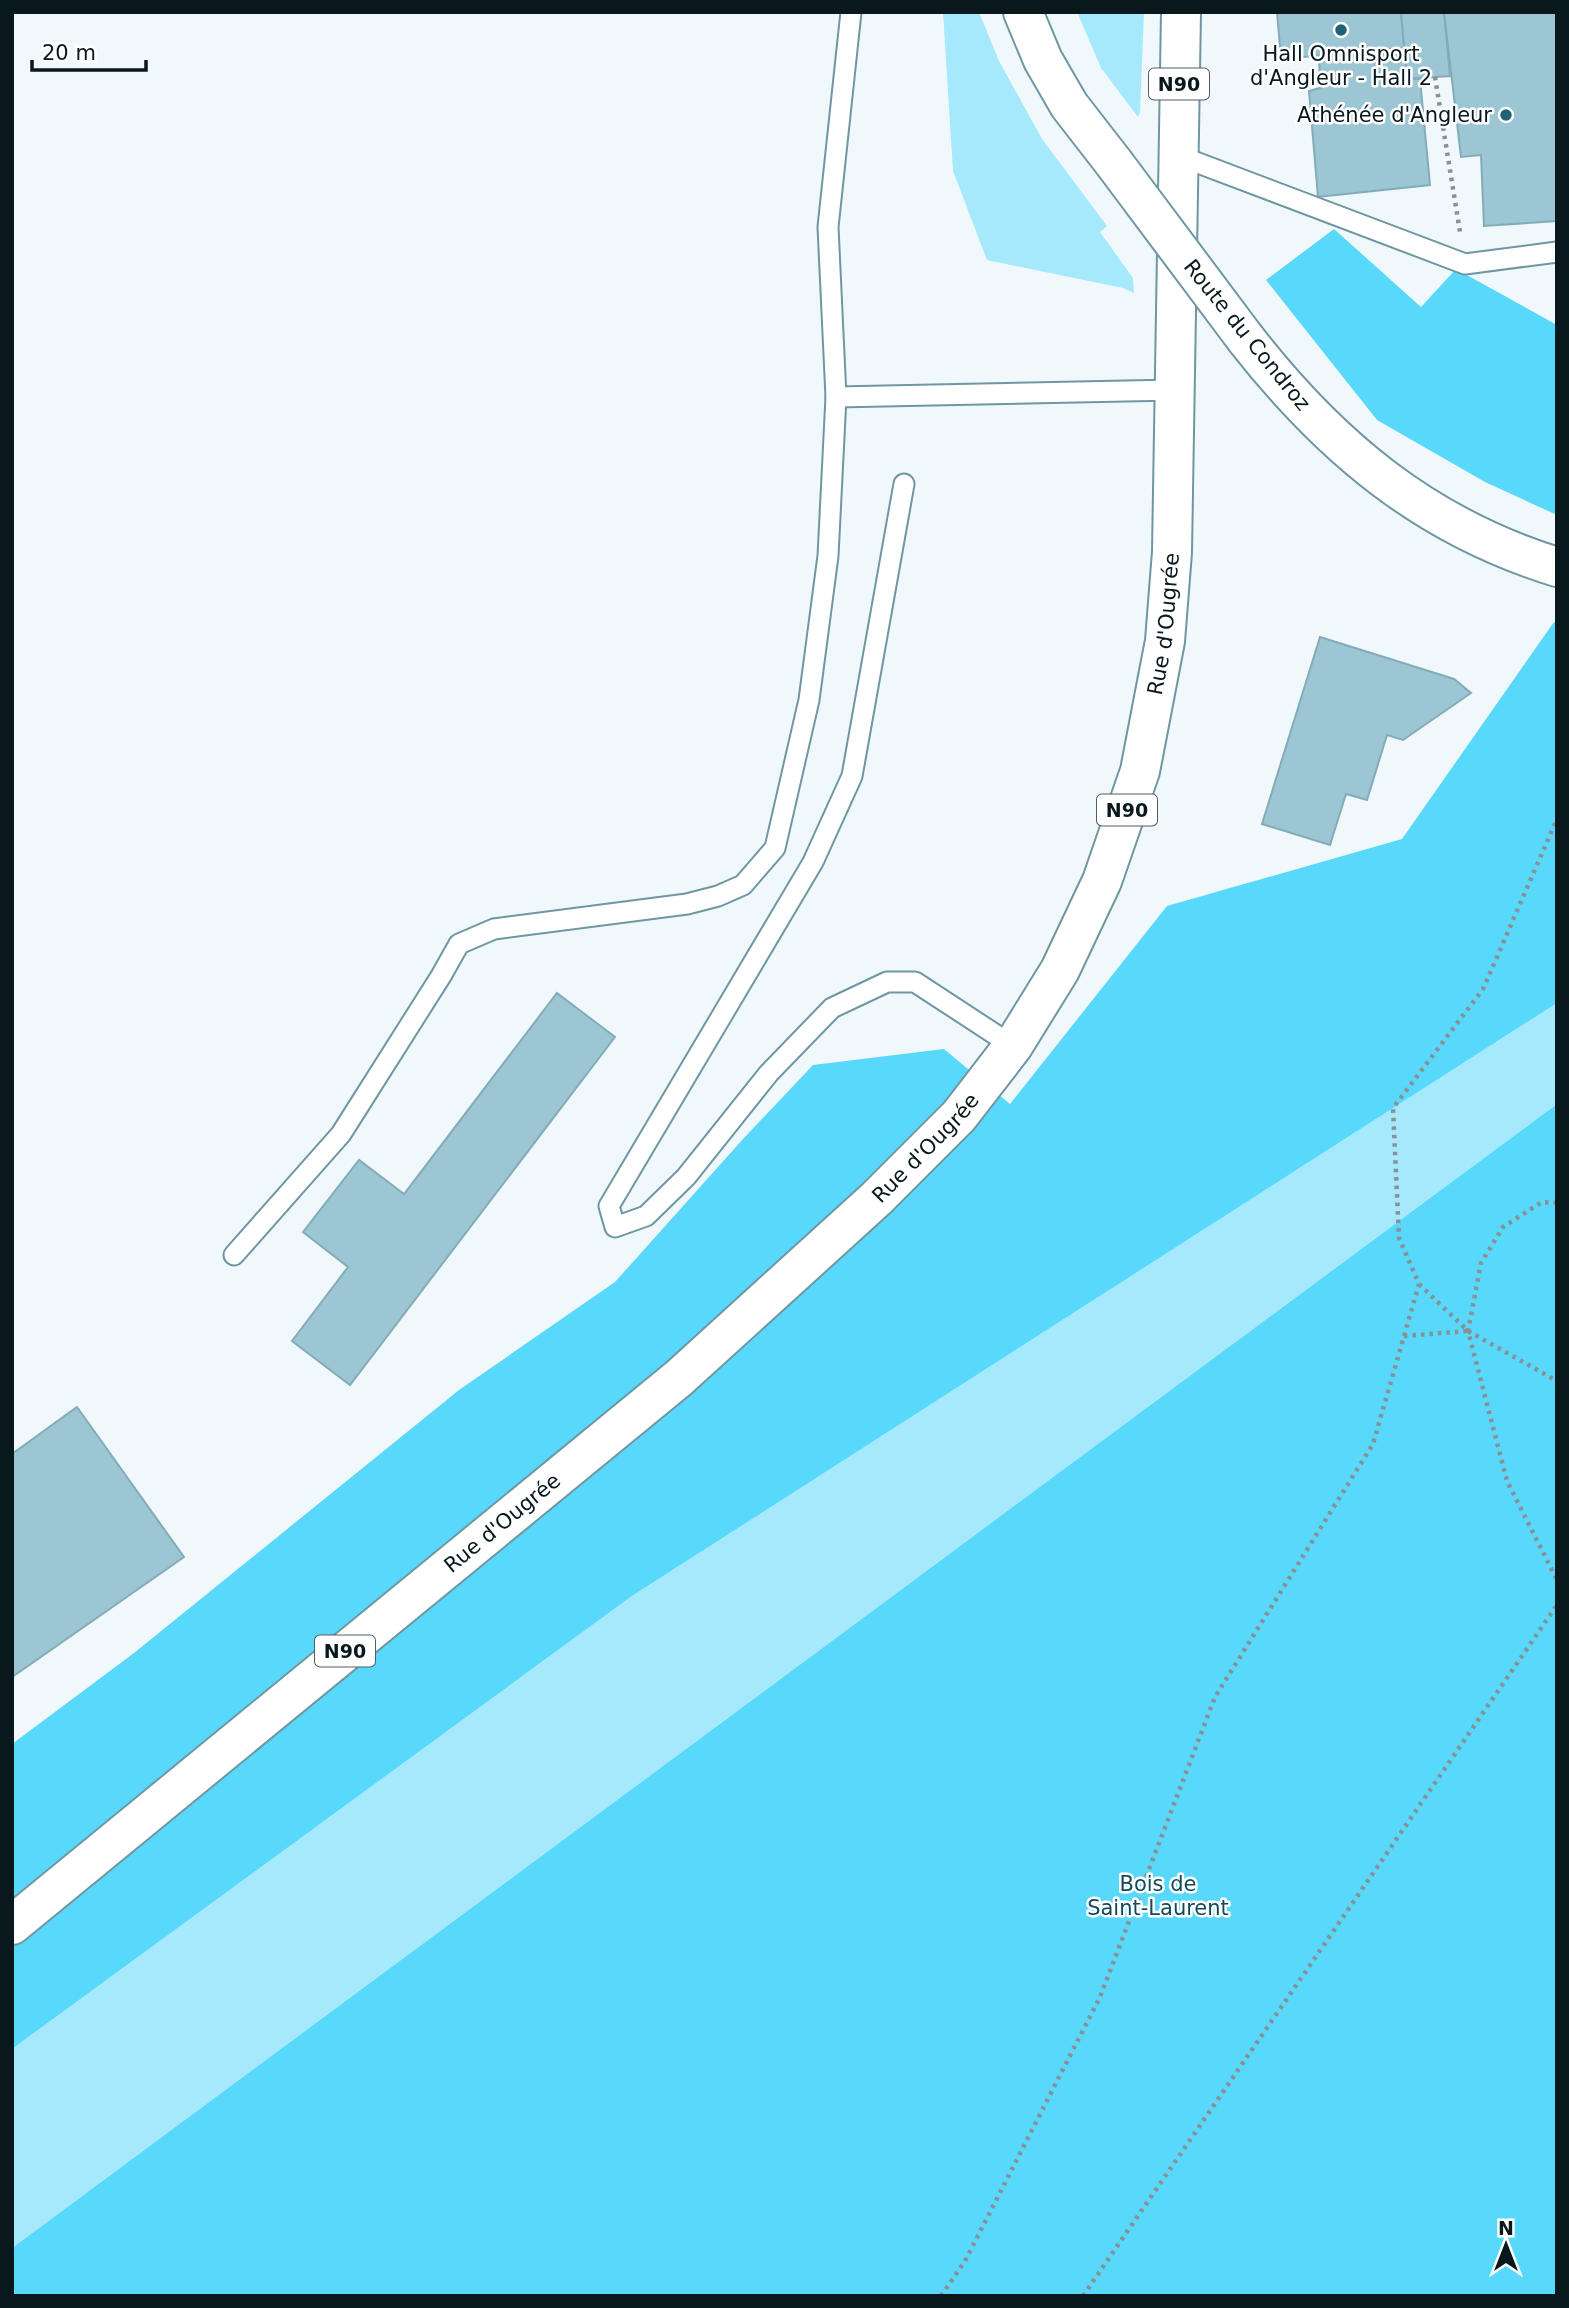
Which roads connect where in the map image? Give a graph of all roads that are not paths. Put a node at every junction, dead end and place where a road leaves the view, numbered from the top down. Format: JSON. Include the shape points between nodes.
{"nodes":[{"id":1,"x":851,"y":12,"type":"edge"},
{"id":2,"x":1023,"y":12,"type":"edge"},
{"id":3,"x":1181,"y":12,"type":"edge"},
{"id":4,"x":1178,"y":155,"type":"junction"},
{"id":5,"x":1557,"y":252,"type":"edge"},
{"id":6,"x":1175,"y":390,"type":"junction"},
{"id":7,"x":836,"y":397,"type":"junction"},
{"id":8,"x":904,"y":484,"type":"dead end"},
{"id":9,"x":1557,"y":567,"type":"edge"},
{"id":10,"x":1013,"y":1046,"type":"junction"},
{"id":11,"x":234,"y":1255,"type":"dead end"},
{"id":12,"x":12,"y":1924,"type":"edge"}],
"edges":[{"from":1,"to":7,"type":"lane","via":[[828,227]]},
{"from":2,"to":9,"type":"main road","name":"Route du Condroz","bridge":true,"via":[[1069,105],[1245,338],[1307,411],[1374,473],[1421,505],[1475,536]]},
{"from":3,"to":4,"type":"main road","name":"Rue d'Ougrée","number":"N90"},
{"from":4,"to":5,"type":"lane","via":[[1465,264]]},
{"from":4,"to":6,"type":"main road","name":"Rue d'Ougrée","number":"N90"},
{"from":6,"to":7,"type":"lane"},
{"from":6,"to":10,"type":"main road","name":"Rue d'Ougrée","number":"N90","via":[[1165,641],[1140,771],[1102,881],[1060,970]]},
{"from":7,"to":11,"type":"lane","via":[[828,556],[809,700],[775,848],[743,885],[718,896],[494,929],[459,944],[341,1134]]},
{"from":8,"to":10,"type":"lane","via":[[852,776],[813,862],[609,1206],[615,1227],[646,1216],[686,1177],[769,1073],[832,1008],[887,982],[915,982]]},
{"from":10,"to":12,"type":"main road","name":"Rue d'Ougrée","number":"N90","via":[[959,1116],[895,1180],[679,1378]]}]}
